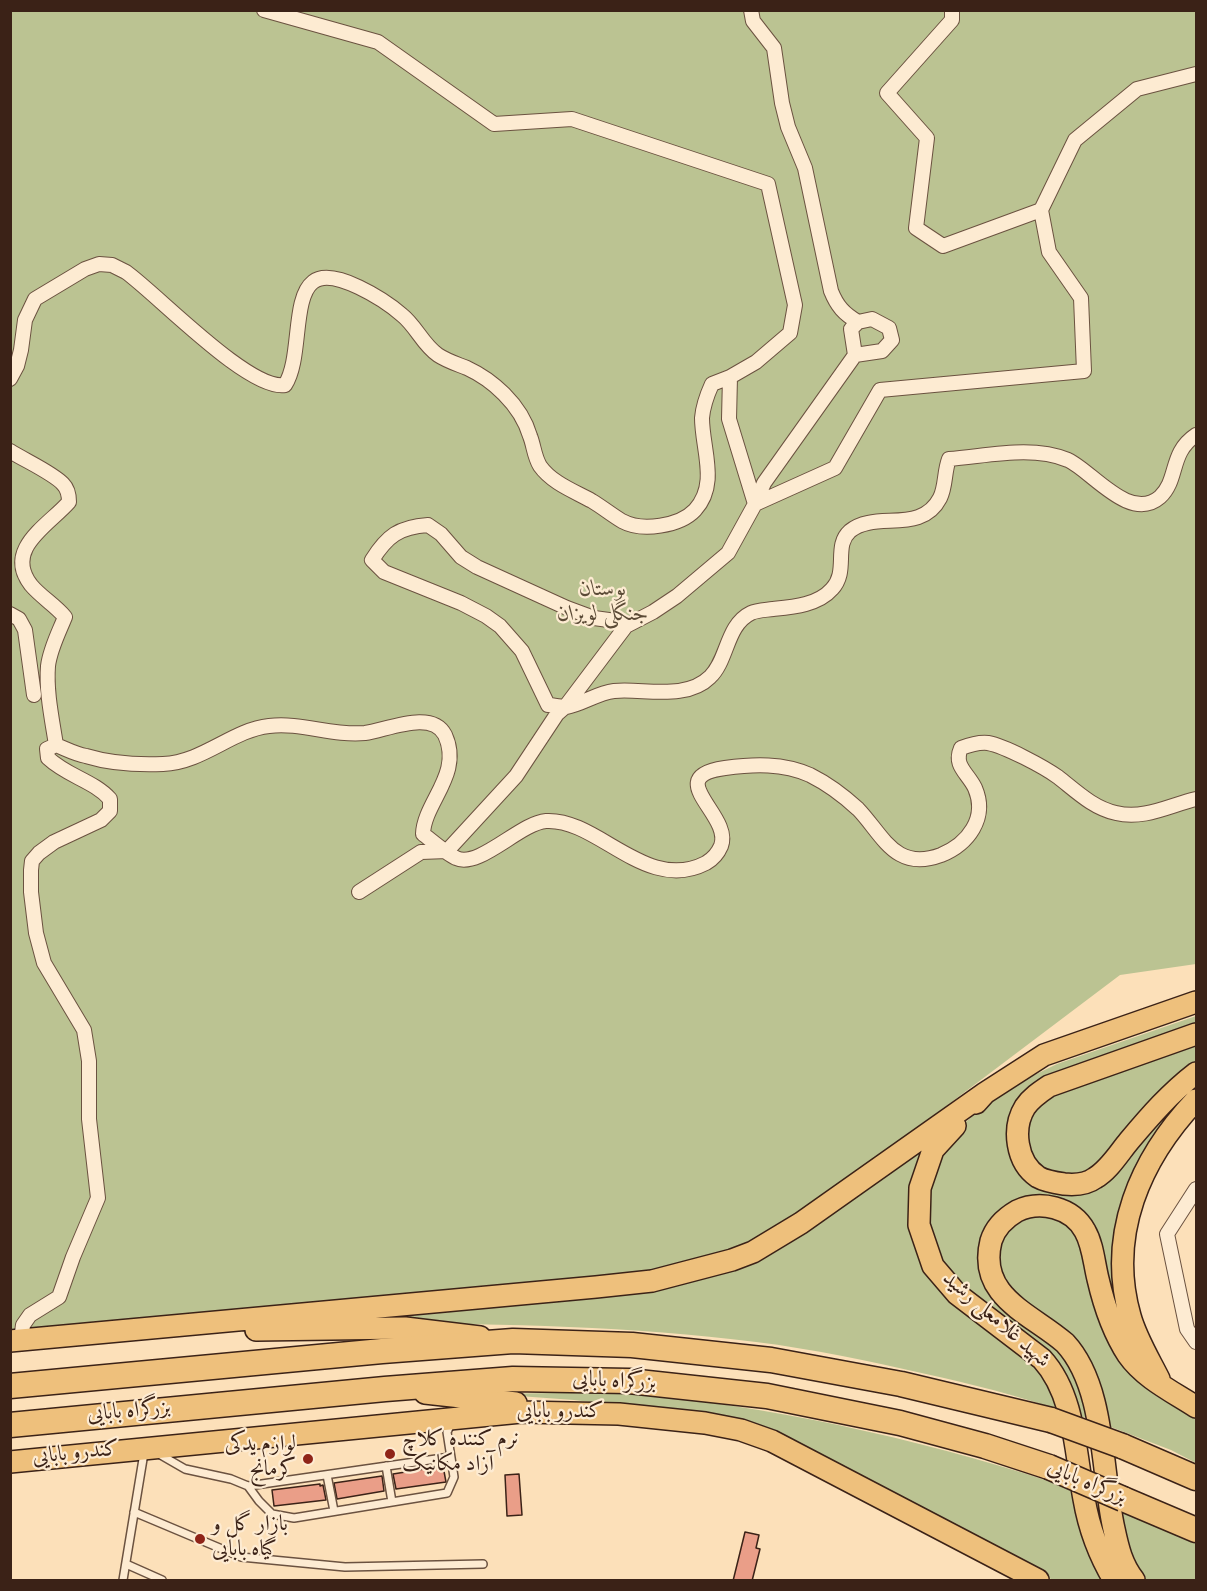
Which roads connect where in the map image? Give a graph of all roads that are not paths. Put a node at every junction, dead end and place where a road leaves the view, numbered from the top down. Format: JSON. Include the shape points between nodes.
{"nodes":[{"id":1,"x":264,"y":10,"type":"edge"},
{"id":2,"x":751,"y":10,"type":"edge"},
{"id":3,"x":952,"y":10,"type":"edge"},
{"id":4,"x":1197,"y":74,"type":"edge"},
{"id":5,"x":1041,"y":210,"type":"junction"},
{"id":6,"x":858,"y":322,"type":"junction"},
{"id":7,"x":855,"y":355,"type":"junction"},
{"id":8,"x":730,"y":377,"type":"junction"},
{"id":9,"x":10,"y":379,"type":"edge"},
{"id":10,"x":1197,"y":435,"type":"edge"},
{"id":11,"x":10,"y":451,"type":"edge"},
{"id":12,"x":755,"y":504,"type":"junction"},
{"id":13,"x":10,"y":614,"type":"edge"},
{"id":14,"x":626,"y":626,"type":"junction"},
{"id":15,"x":34,"y":695,"type":"dead end"},
{"id":16,"x":565,"y":707,"type":"junction"},
{"id":17,"x":56,"y":745,"type":"junction"},
{"id":18,"x":1197,"y":799,"type":"edge"},
{"id":19,"x":447,"y":851,"type":"junction"},
{"id":20,"x":359,"y":892,"type":"dead end"},
{"id":21,"x":1197,"y":1002,"type":"edge"},
{"id":22,"x":1197,"y":1034,"type":"edge"},
{"id":23,"x":1197,"y":1073,"type":"edge"},
{"id":24,"x":985,"y":1093,"type":"junction"},
{"id":25,"x":1197,"y":1100,"type":"edge"},
{"id":26,"x":1197,"y":1189,"type":"edge"},
{"id":27,"x":162,"y":1327,"type":"junction"},
{"id":28,"x":16,"y":1341,"type":"edge"},
{"id":29,"x":513,"y":1341,"type":"junction"},
{"id":30,"x":1197,"y":1341,"type":"edge"},
{"id":31,"x":1162,"y":1385,"type":"junction"},
{"id":32,"x":10,"y":1386,"type":"edge"},
{"id":33,"x":385,"y":1389,"type":"junction"},
{"id":34,"x":1197,"y":1407,"type":"edge"},
{"id":35,"x":619,"y":1414,"type":"junction"},
{"id":36,"x":473,"y":1416,"type":"junction"},
{"id":37,"x":10,"y":1425,"type":"edge"},
{"id":38,"x":144,"y":1448,"type":"junction"},
{"id":39,"x":450,"y":1457,"type":"junction"},
{"id":40,"x":10,"y":1462,"type":"edge"},
{"id":41,"x":386,"y":1466,"type":"junction"},
{"id":42,"x":327,"y":1475,"type":"junction"},
{"id":43,"x":1197,"y":1479,"type":"edge"},
{"id":44,"x":248,"y":1486,"type":"junction"},
{"id":45,"x":392,"y":1502,"type":"junction"},
{"id":46,"x":334,"y":1511,"type":"junction"},
{"id":47,"x":134,"y":1512,"type":"junction"},
{"id":48,"x":1197,"y":1530,"type":"edge"},
{"id":49,"x":126,"y":1564,"type":"junction"},
{"id":50,"x":483,"y":1564,"type":"dead end"},
{"id":51,"x":123,"y":1581,"type":"edge"},
{"id":52,"x":162,"y":1581,"type":"edge"},
{"id":53,"x":1038,"y":1581,"type":"edge"},
{"id":54,"x":1114,"y":1581,"type":"edge"},
{"id":55,"x":1134,"y":1581,"type":"edge"}],
"edges":[{"from":1,"to":8,"type":"street","via":[[378,42],[495,124],[572,119],[768,184],[795,305],[790,333],[756,362]]},
{"from":2,"to":6,"type":"street","via":[[753,21],[774,48],[782,103],[805,168],[831,291],[843,313]]},
{"from":3,"to":5,"type":"street","via":[[952,20],[887,93],[927,138],[916,228],[943,246]]},
{"from":4,"to":5,"type":"street","via":[[1137,89],[1075,140]]},
{"from":5,"to":12,"type":"street","via":[[1049,252],[1081,298],[1084,371],[880,390],[835,468]]},
{"from":6,"to":7,"type":"street","via":[[851,329]]},
{"from":6,"to":7,"type":"street","via":[[872,319],[889,328],[892,340],[882,351]]},
{"from":7,"to":12,"type":"street","via":[[764,483]]},
{"from":8,"to":9,"type":"street","via":[[712,384],[704,406],[708,484],[703,499],[695,510],[677,521],[642,526],[623,522],[546,472],[534,454],[520,414],[502,392],[481,376],[437,355],[402,315],[335,277],[313,281],[303,297],[295,359],[285,385],[268,384],[250,373],[126,272],[99,264],[36,299],[25,320],[19,358]]},
{"from":8,"to":12,"type":"street","via":[[729,419]]},
{"from":10,"to":16,"type":"street","via":[[1181,449],[1159,498],[1145,503],[1130,503],[1113,495],[1070,461],[1054,456],[1033,452],[950,459],[945,486],[935,506],[922,517],[853,529],[842,543],[837,584],[816,601],[749,614],[733,632],[718,668],[709,679],[691,688],[668,692],[614,691]]},
{"from":11,"to":17,"type":"street","via":[[64,484],[68,493],[69,502],[30,538],[22,562],[31,585],[65,617],[48,665]]},
{"from":12,"to":14,"type":"street","via":[[728,552],[677,596]]},
{"from":13,"to":15,"type":"street","via":[[19,619],[25,630]]},
{"from":14,"to":16,"type":"street"},
{"from":14,"to":16,"type":"street","via":[[576,611],[477,567],[428,525],[410,526],[380,547],[372,560],[384,572],[461,603],[500,626],[522,651],[548,705]]},
{"from":16,"to":19,"type":"street","via":[[516,776]]},
{"from":17,"to":19,"type":"street","via":[[102,760],[163,764],[188,760],[242,733],[269,726],[341,734],[422,721],[435,724],[444,733],[449,757],[423,834]]},
{"from":17,"to":28,"type":"street","via":[[47,749],[48,758],[110,799],[110,811],[101,820],[54,842],[32,861],[31,870],[36,933],[44,963],[84,1030],[98,1198],[59,1297],[30,1315]]},
{"from":18,"to":19,"type":"street","via":[[1132,816],[1115,813],[1083,798],[1056,775],[1013,753],[988,743],[971,744],[961,748],[958,756],[979,798],[976,826],[967,838],[938,856],[921,859],[893,850],[857,808],[812,776],[791,768],[763,766],[724,768],[700,778],[697,786],[701,798],[720,824],[723,839],[708,862],[692,868],[651,866],[569,825],[545,821],[468,860]]},
{"from":19,"to":20,"type":"street","via":[[421,852]]},
{"from":21,"to":24,"type":"main road","name":"شهید غلامعلی رشید","via":[[1044,1055]]},
{"from":22,"to":23,"type":"main road","via":[[1040,1092],[1019,1122],[1021,1155],[1038,1177],[1057,1184],[1071,1185],[1096,1178],[1163,1102]]},
{"from":24,"to":27,"type":"main road","via":[[801,1223],[753,1252],[710,1267],[652,1281]]},
{"from":24,"to":54,"type":"main road","name":"شهید غلامعلی رشید","via":[[933,1150],[920,1188],[919,1225],[933,1266],[951,1287],[1042,1359],[1057,1379],[1068,1404],[1092,1531]]},
{"from":25,"to":31,"type":"main road","via":[[1169,1131],[1145,1168],[1130,1210],[1122,1252],[1131,1319]]},
{"from":26,"to":30,"type":"street","via":[[1167,1234],[1187,1329]]},
{"from":27,"to":28,"type":"main road"},
{"from":27,"to":29,"type":"main road","via":[[272,1331],[405,1328]]},
{"from":29,"to":32,"type":"highway","name":"بزرگراه بابایی"},
{"from":29,"to":43,"type":"highway","name":"بزرگراه بابایی","bridge":true,"via":[[632,1345],[771,1360],[901,1384],[1051,1420]]},
{"from":31,"to":34,"type":"main road"},
{"from":31,"to":55,"type":"main road","via":[[1139,1369],[1118,1338],[1084,1228],[1053,1206],[1024,1208],[1003,1221],[988,1254],[993,1281],[1009,1302],[1065,1343],[1083,1368],[1097,1414],[1118,1548]]},
{"from":33,"to":35,"type":"main road"},
{"from":33,"to":37,"type":"highway","name":"بزرگراه بابایی"},
{"from":33,"to":48,"type":"highway","name":"بزرگراه بابایی","bridge":true,"via":[[513,1379],[629,1381],[767,1396],[900,1423],[985,1446],[1049,1467]]},
{"from":35,"to":36,"type":"main road","name":"کندرو بابایی","via":[[521,1412]]},
{"from":35,"to":53,"type":"main road","name":"کندرو بابایی","via":[[705,1423],[772,1441]]},
{"from":36,"to":38,"type":"main road","name":"کندرو بابایی"},
{"from":36,"to":39,"type":"lane","via":[[451,1423],[447,1432]]},
{"from":38,"to":40,"type":"main road","name":"کندرو بابایی"},
{"from":38,"to":44,"type":"lane","via":[[185,1469]]},
{"from":38,"to":47,"type":"lane"},
{"from":39,"to":41,"type":"lane"},
{"from":39,"to":45,"type":"lane","via":[[454,1477],[447,1492]]},
{"from":41,"to":42,"type":"lane"},
{"from":41,"to":45,"type":"lane"},
{"from":42,"to":44,"type":"lane"},
{"from":42,"to":46,"type":"lane"},
{"from":44,"to":46,"type":"lane","via":[[272,1514],[294,1518]]},
{"from":45,"to":46,"type":"lane"},
{"from":47,"to":49,"type":"lane"},
{"from":47,"to":50,"type":"lane","via":[[241,1557],[345,1567]]},
{"from":49,"to":51,"type":"lane"},
{"from":49,"to":52,"type":"lane"}]}
